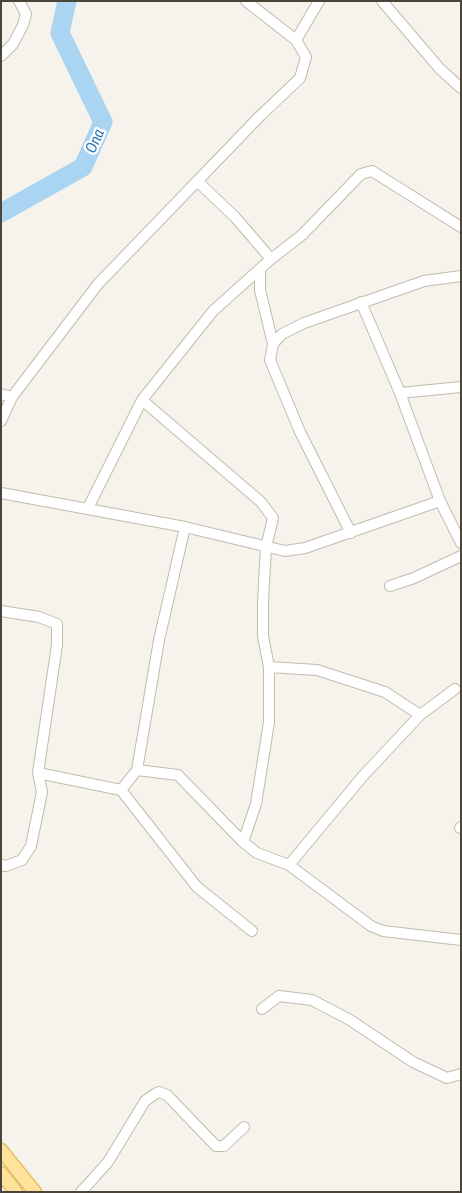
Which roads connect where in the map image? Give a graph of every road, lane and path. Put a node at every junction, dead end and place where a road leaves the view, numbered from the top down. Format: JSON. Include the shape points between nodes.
{"nodes":[{"id":1,"x":19,"y":1,"type":"edge"},
{"id":2,"x":319,"y":1,"type":"edge"},
{"id":3,"x":382,"y":1,"type":"edge"},
{"id":4,"x":248,"y":2,"type":"edge"},
{"id":5,"x":296,"y":40,"type":"junction"},
{"id":6,"x":1,"y":56,"type":"edge"},
{"id":7,"x":461,"y":88,"type":"edge"},
{"id":8,"x":197,"y":181,"type":"junction"},
{"id":9,"x":461,"y":227,"type":"edge"},
{"id":10,"x":271,"y":259,"type":"junction"},
{"id":11,"x":260,"y":269,"type":"junction"},
{"id":12,"x":461,"y":276,"type":"edge"},
{"id":13,"x":360,"y":302,"type":"junction"},
{"id":14,"x":273,"y":344,"type":"junction"},
{"id":15,"x":461,"y":387,"type":"edge"},
{"id":16,"x":400,"y":393,"type":"junction"},
{"id":17,"x":1,"y":394,"type":"edge"},
{"id":18,"x":12,"y":397,"type":"junction"},
{"id":19,"x":142,"y":400,"type":"junction"},
{"id":20,"x":1,"y":421,"type":"edge"},
{"id":21,"x":1,"y":493,"type":"edge"},
{"id":22,"x":440,"y":501,"type":"junction"},
{"id":23,"x":88,"y":508,"type":"junction"},
{"id":24,"x":185,"y":527,"type":"junction"},
{"id":25,"x":351,"y":533,"type":"junction"},
{"id":26,"x":461,"y":543,"type":"edge"},
{"id":27,"x":266,"y":547,"type":"junction"},
{"id":28,"x":461,"y":556,"type":"edge"},
{"id":29,"x":390,"y":586,"type":"dead end"},
{"id":30,"x":1,"y":611,"type":"edge"},
{"id":31,"x":269,"y":667,"type":"junction"},
{"id":32,"x":455,"y":689,"type":"dead end"},
{"id":33,"x":420,"y":715,"type":"junction"},
{"id":34,"x":136,"y":770,"type":"junction"},
{"id":35,"x":38,"y":773,"type":"junction"},
{"id":36,"x":120,"y":790,"type":"junction"},
{"id":37,"x":243,"y":842,"type":"junction"},
{"id":38,"x":1,"y":865,"type":"edge"},
{"id":39,"x":289,"y":866,"type":"junction"},
{"id":40,"x":252,"y":931,"type":"dead end"},
{"id":41,"x":461,"y":940,"type":"edge"},
{"id":42,"x":262,"y":1009,"type":"dead end"},
{"id":43,"x":461,"y":1074,"type":"edge"},
{"id":44,"x":244,"y":1126,"type":"dead end"},
{"id":45,"x":1,"y":1150,"type":"edge"},
{"id":46,"x":1,"y":1173,"type":"edge"},
{"id":47,"x":16,"y":1192,"type":"edge"},
{"id":48,"x":35,"y":1192,"type":"edge"},
{"id":49,"x":80,"y":1192,"type":"edge"}],
"edges":[{"from":1,"to":6,"type":"street","via":[[26,14],[13,44]]},
{"from":2,"to":5,"type":"street"},
{"from":3,"to":7,"type":"street","via":[[440,69]]},
{"from":4,"to":5,"type":"street"},
{"from":5,"to":8,"type":"street","via":[[306,57],[300,78]]},
{"from":8,"to":10,"type":"street","via":[[235,216]]},
{"from":8,"to":18,"type":"street","via":[[98,284]]},
{"from":9,"to":10,"type":"street","via":[[372,171],[352,181],[302,235]]},
{"from":10,"to":11,"type":"street"},
{"from":11,"to":14,"type":"street","via":[[261,298]]},
{"from":11,"to":19,"type":"street","via":[[213,311]]},
{"from":12,"to":13,"type":"street","via":[[424,281]]},
{"from":13,"to":14,"type":"street","via":[[304,323],[282,334]]},
{"from":13,"to":16,"type":"street"},
{"from":14,"to":25,"type":"street","via":[[270,360],[300,432]]},
{"from":15,"to":16,"type":"street"},
{"from":16,"to":22,"type":"street"},
{"from":17,"to":18,"type":"street"},
{"from":18,"to":20,"type":"street"},
{"from":19,"to":23,"type":"street"},
{"from":19,"to":27,"type":"street","via":[[261,502],[274,518]]},
{"from":21,"to":23,"type":"street"},
{"from":22,"to":25,"type":"street"},
{"from":22,"to":26,"type":"street"},
{"from":23,"to":24,"type":"street"},
{"from":24,"to":27,"type":"street"},
{"from":24,"to":34,"type":"street","via":[[159,640]]},
{"from":25,"to":27,"type":"street","via":[[305,548],[286,551]]},
{"from":27,"to":31,"type":"street","via":[[263,636]]},
{"from":28,"to":29,"type":"street"},
{"from":30,"to":35,"type":"street","via":[[39,617],[57,624],[58,645]]},
{"from":31,"to":33,"type":"street","via":[[317,670],[385,692]]},
{"from":31,"to":37,"type":"street","via":[[269,722],[263,766],[256,804]]},
{"from":32,"to":33,"type":"street"},
{"from":33,"to":39,"type":"street","via":[[363,776]]},
{"from":34,"to":36,"type":"street"},
{"from":34,"to":37,"type":"street","via":[[178,775]]},
{"from":35,"to":36,"type":"street"},
{"from":35,"to":38,"type":"street","via":[[42,792],[31,846],[22,860]]},
{"from":36,"to":40,"type":"street","via":[[197,887]]},
{"from":37,"to":39,"type":"street","via":[[257,853]]},
{"from":39,"to":41,"type":"street","via":[[382,931]]},
{"from":42,"to":43,"type":"street","via":[[279,996],[312,1000],[350,1020],[413,1062],[447,1078]]},
{"from":44,"to":49,"type":"street","via":[[224,1146],[216,1146],[167,1095],[159,1092],[145,1101],[108,1162]]},
{"from":45,"to":48,"type":"main road"},
{"from":46,"to":47,"type":"main road"}]}
